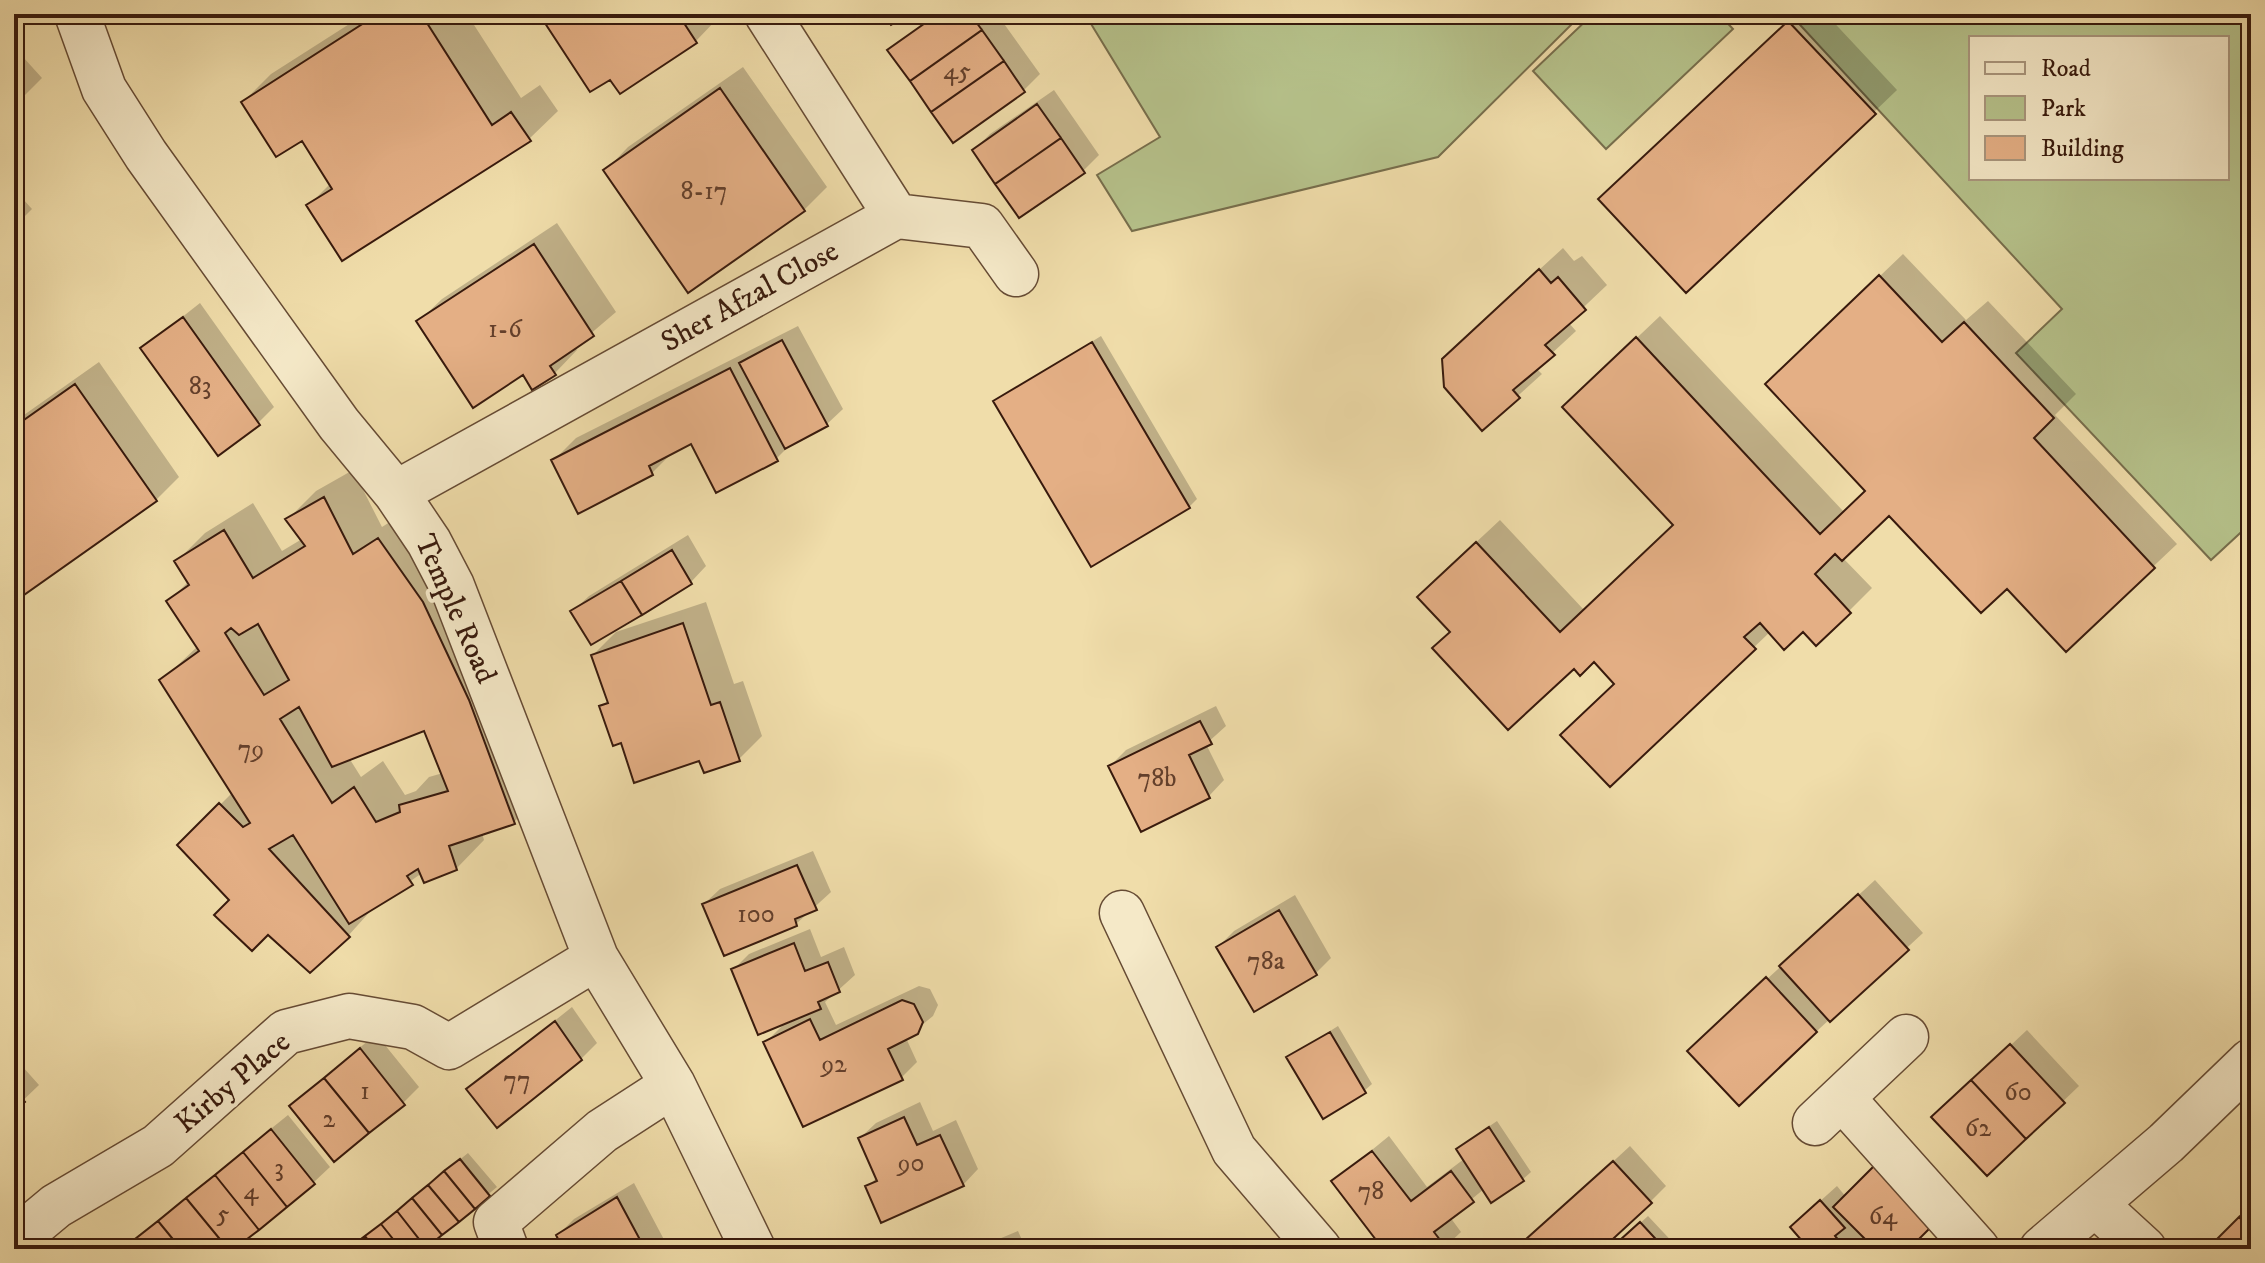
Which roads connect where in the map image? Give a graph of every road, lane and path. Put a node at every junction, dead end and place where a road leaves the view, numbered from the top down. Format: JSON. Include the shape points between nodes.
{"nodes":[{"id":1,"x":77,"y":14,"type":"edge"},
{"id":2,"x":767,"y":14,"type":"edge"},
{"id":3,"x":896,"y":216,"type":"junction"},
{"id":4,"x":1016,"y":274,"type":"dead end"},
{"id":5,"x":396,"y":493,"type":"junction"},
{"id":6,"x":1122,"y":913,"type":"dead end"},
{"id":7,"x":596,"y":958,"type":"junction"},
{"id":8,"x":1906,"y":1037,"type":"dead end"},
{"id":9,"x":2251,"y":1061,"type":"edge"},
{"id":10,"x":673,"y":1085,"type":"junction"},
{"id":11,"x":2096,"y":1205,"type":"junction"},
{"id":12,"x":14,"y":1241,"type":"edge"},
{"id":13,"x":506,"y":1249,"type":"edge"},
{"id":14,"x":753,"y":1249,"type":"edge"},
{"id":15,"x":1319,"y":1249,"type":"edge"},
{"id":16,"x":1977,"y":1249,"type":"edge"},
{"id":17,"x":2042,"y":1249,"type":"edge"},
{"id":18,"x":2144,"y":1249,"type":"edge"}],
"edges":[{"from":1,"to":5,"type":"street","name":"Temple Road","via":[[104,89],[146,155],[339,424]]},
{"from":2,"to":3,"type":"street"},
{"from":3,"to":4,"type":"street","via":[[982,226]]},
{"from":3,"to":5,"type":"street","name":"Sher Afzal Close"},
{"from":5,"to":7,"type":"street","name":"Temple Road","via":[[452,586]]},
{"from":6,"to":15,"type":"street","via":[[1234,1150]]},
{"from":7,"to":10,"type":"street","name":"Temple Road"},
{"from":7,"to":12,"type":"street","name":"Kirby Place","via":[[449,1047],[413,1027],[349,1016],[286,1032],[158,1146],[56,1206]]},
{"from":8,"to":16,"type":"street","via":[[1829,1111]]},
{"from":9,"to":11,"type":"street"},
{"from":10,"to":13,"type":"street","via":[[602,1131],[496,1222]]},
{"from":10,"to":14,"type":"street","name":"Temple Road"},
{"from":11,"to":17,"type":"street"},
{"from":11,"to":18,"type":"street"}]}
